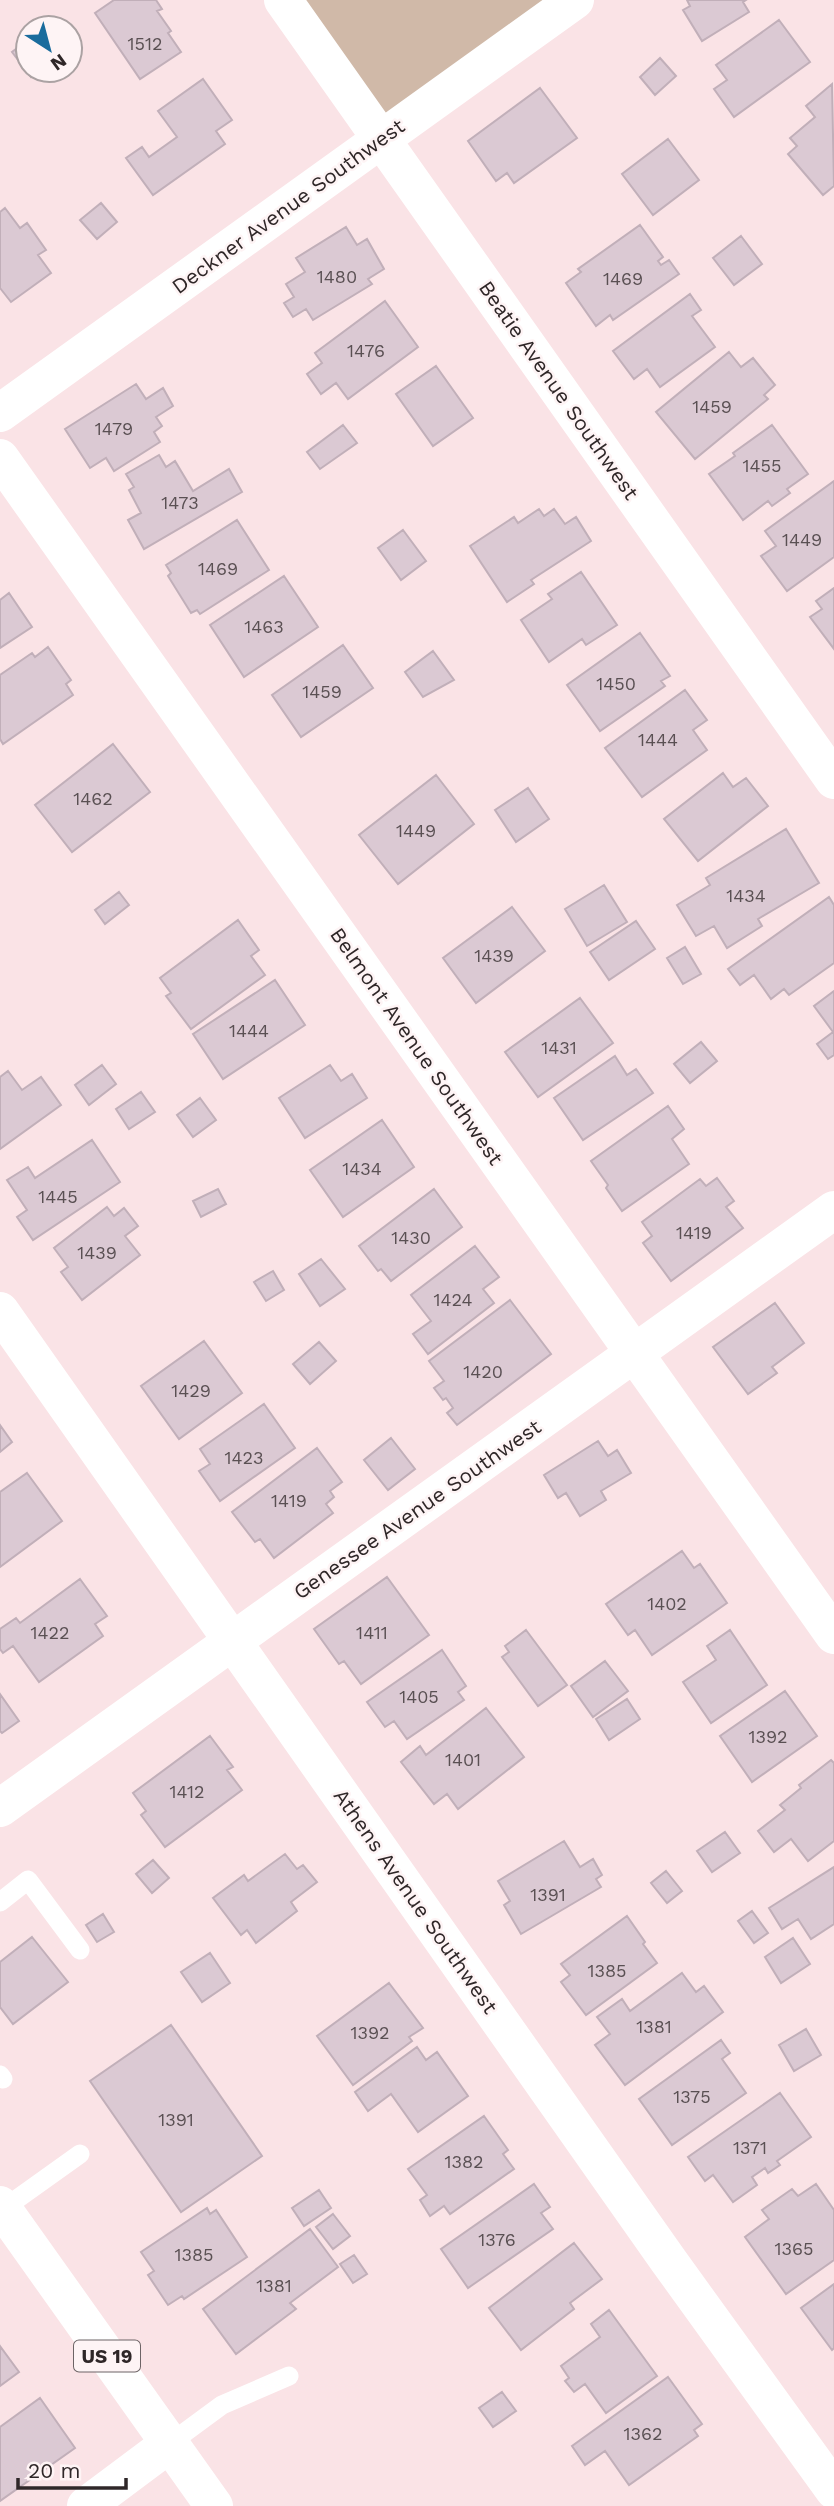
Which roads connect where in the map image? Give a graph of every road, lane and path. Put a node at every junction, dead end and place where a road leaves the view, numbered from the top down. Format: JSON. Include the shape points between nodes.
{"nodes":[{"id":1,"x":283,"y":0,"type":"edge"},
{"id":2,"x":575,"y":0,"type":"edge"},
{"id":3,"x":382,"y":139,"type":"junction"},
{"id":4,"x":0,"y":413,"type":"edge"},
{"id":5,"x":0,"y":458,"type":"edge"},
{"id":6,"x":834,"y":780,"type":"edge"},
{"id":7,"x":834,"y":1210,"type":"edge"},
{"id":8,"x":0,"y":1311,"type":"edge"},
{"id":9,"x":635,"y":1354,"type":"junction"},
{"id":10,"x":834,"y":1635,"type":"edge"},
{"id":11,"x":233,"y":1641,"type":"junction"},
{"id":12,"x":0,"y":1808,"type":"edge"},
{"id":13,"x":0,"y":1902,"type":"edge"},
{"id":14,"x":80,"y":1950,"type":"dead end"},
{"id":15,"x":80,"y":2154,"type":"dead end"},
{"id":16,"x":1,"y":2207,"type":"edge"},
{"id":17,"x":289,"y":2376,"type":"dead end"},
{"id":18,"x":169,"y":2444,"type":"junction"},
{"id":19,"x":834,"y":2490,"type":"edge"},
{"id":20,"x":834,"y":2500,"type":"edge"},
{"id":21,"x":86,"y":2506,"type":"edge"},
{"id":22,"x":214,"y":2506,"type":"edge"},
{"id":23,"x":824,"y":2506,"type":"edge"}],
"edges":[{"from":1,"to":3,"type":"street","name":"Beatie Avenue Southwest"},
{"from":2,"to":3,"type":"street","name":"Deckner Avenue Southwest"},
{"from":3,"to":4,"type":"street","name":"Deckner Avenue Southwest"},
{"from":3,"to":6,"type":"street","name":"Beatie Avenue Southwest"},
{"from":5,"to":9,"type":"street","name":"Belmont Avenue Southwest"},
{"from":7,"to":9,"type":"street","name":"Genessee Avenue Southwest"},
{"from":8,"to":11,"type":"street","name":"Athens Avenue Southwest"},
{"from":9,"to":10,"type":"street","name":"Belmont Avenue Southwest"},
{"from":9,"to":11,"type":"street","name":"Genessee Avenue Southwest"},
{"from":11,"to":12,"type":"street","name":"Genessee Avenue Southwest"},
{"from":11,"to":19,"type":"street","name":"Athens Avenue Southwest"},
{"from":13,"to":14,"type":"lane","via":[[28,1880]]},
{"from":15,"to":16,"type":"lane"},
{"from":16,"to":18,"type":"street","number":"US 19"},
{"from":17,"to":18,"type":"lane","via":[[222,2406]]},
{"from":18,"to":21,"type":"street"},
{"from":18,"to":22,"type":"street","number":"US 19"},
{"from":20,"to":23,"type":"lane"}]}
